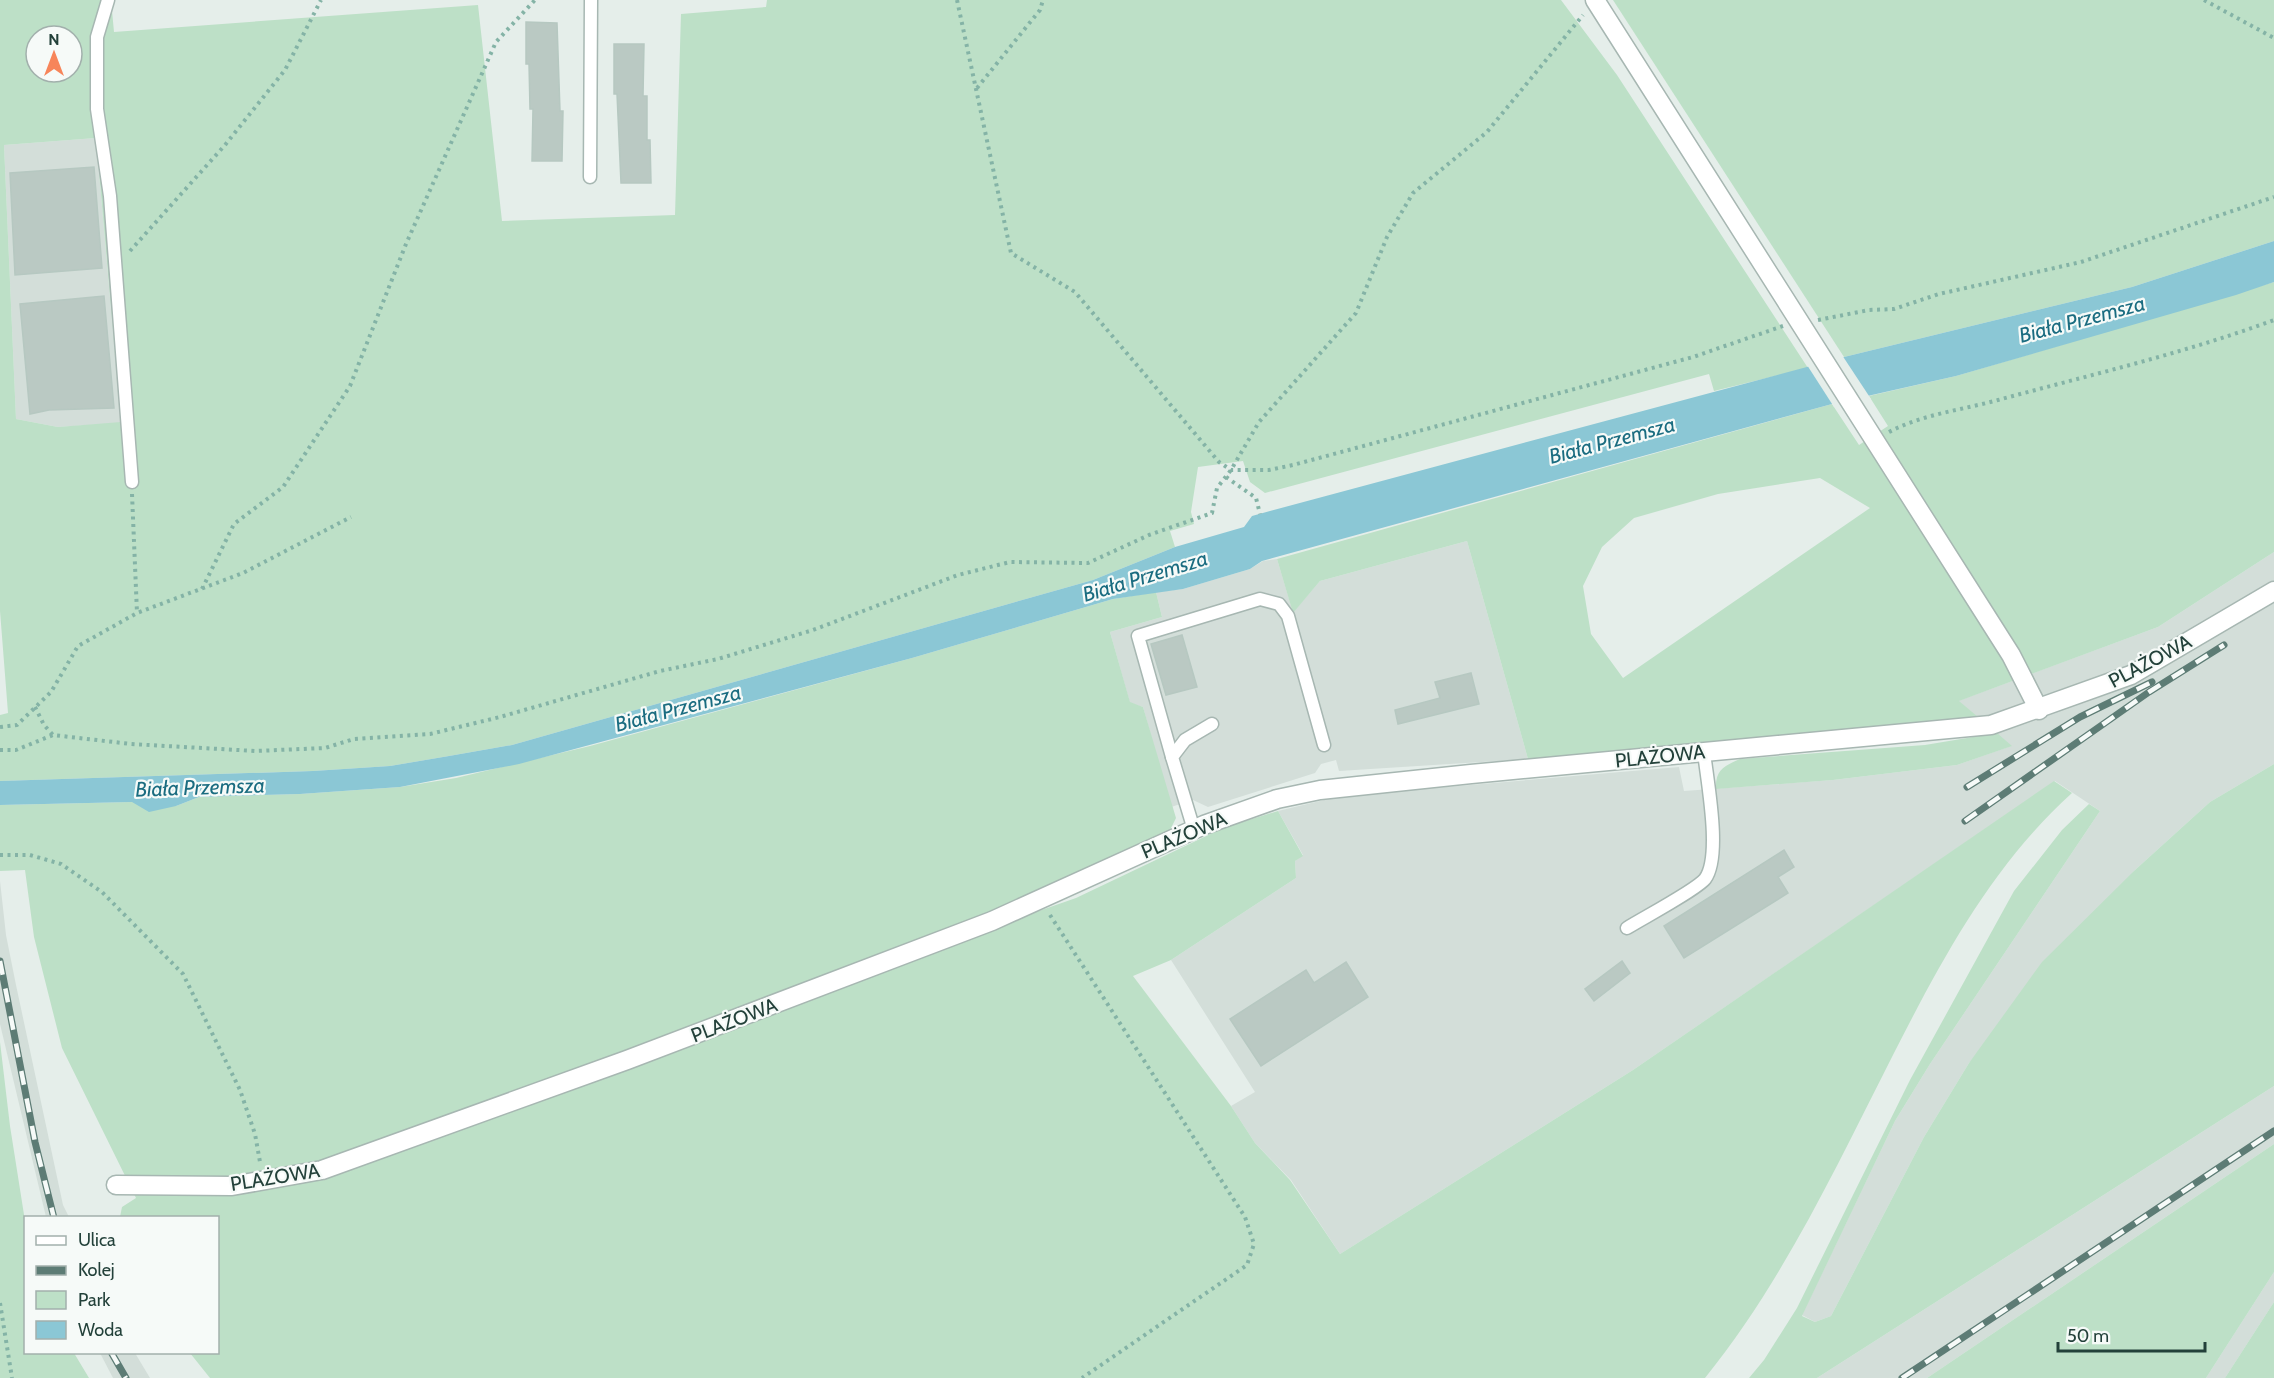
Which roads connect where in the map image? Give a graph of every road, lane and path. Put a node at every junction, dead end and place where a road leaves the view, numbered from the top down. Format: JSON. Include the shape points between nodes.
{"nodes":[{"id":1,"x":108,"y":0,"type":"edge"},
{"id":2,"x":321,"y":0,"type":"edge"},
{"id":3,"x":535,"y":0,"type":"edge"},
{"id":4,"x":591,"y":0,"type":"edge"},
{"id":5,"x":957,"y":0,"type":"edge"},
{"id":6,"x":1043,"y":0,"type":"edge"},
{"id":7,"x":2205,"y":0,"type":"edge"},
{"id":8,"x":1592,"y":5,"type":"edge"},
{"id":9,"x":2274,"y":38,"type":"edge"},
{"id":10,"x":976,"y":89,"type":"junction"},
{"id":11,"x":590,"y":177,"type":"dead end"},
{"id":12,"x":2274,"y":197,"type":"edge"},
{"id":13,"x":116,"y":266,"type":"junction"},
{"id":14,"x":2274,"y":320,"type":"edge"},
{"id":15,"x":1806,"y":333,"type":"junction"},
{"id":16,"x":1875,"y":438,"type":"junction"},
{"id":17,"x":1231,"y":470,"type":"junction"},
{"id":18,"x":1226,"y":477,"type":"junction"},
{"id":19,"x":132,"y":482,"type":"joint"},
{"id":20,"x":1260,"y":514,"type":"dead end"},
{"id":21,"x":351,"y":517,"type":"dead end"},
{"id":22,"x":202,"y":588,"type":"junction"},
{"id":23,"x":2274,"y":591,"type":"edge"},
{"id":24,"x":136,"y":613,"type":"junction"},
{"id":25,"x":35,"y":707,"type":"junction"},
{"id":26,"x":2039,"y":710,"type":"junction"},
{"id":27,"x":1212,"y":724,"type":"dead end"},
{"id":28,"x":0,"y":727,"type":"edge"},
{"id":29,"x":52,"y":735,"type":"junction"},
{"id":30,"x":1324,"y":746,"type":"dead end"},
{"id":31,"x":0,"y":750,"type":"edge"},
{"id":32,"x":1704,"y":752,"type":"junction"},
{"id":33,"x":1172,"y":757,"type":"junction"},
{"id":34,"x":1194,"y":830,"type":"junction"},
{"id":35,"x":0,"y":855,"type":"edge"},
{"id":36,"x":1039,"y":899,"type":"junction"},
{"id":37,"x":1627,"y":928,"type":"dead end"},
{"id":38,"x":263,"y":1181,"type":"junction"},
{"id":39,"x":116,"y":1185,"type":"dead end"},
{"id":40,"x":0,"y":1304,"type":"edge"},
{"id":41,"x":12,"y":1378,"type":"edge"},
{"id":42,"x":1082,"y":1378,"type":"edge"}],
"edges":[{"from":1,"to":13,"type":"lane","via":[[98,37],[97,109]]},
{"from":2,"to":13,"type":"path","via":[[285,70],[225,145]]},
{"from":3,"to":22,"type":"path","via":[[496,42],[406,244],[350,386],[283,487],[234,524]]},
{"from":4,"to":11,"type":"lane"},
{"from":5,"to":10,"type":"path"},
{"from":6,"to":10,"type":"path","via":[[1041,10]]},
{"from":7,"to":9,"type":"path"},
{"from":8,"to":15,"type":"street"},
{"from":8,"to":17,"type":"path","via":[[1487,132],[1413,192],[1387,237],[1356,313],[1259,422]]},
{"from":10,"to":17,"type":"path","via":[[1011,253],[1075,292]]},
{"from":12,"to":15,"type":"path","via":[[2081,262],[1940,294],[1894,309],[1813,321]]},
{"from":13,"to":19,"type":"lane"},
{"from":14,"to":16,"type":"path","via":[[2233,336],[1914,420]]},
{"from":15,"to":16,"type":"street"},
{"from":15,"to":17,"type":"path","via":[[1786,325],[1693,357],[1293,465],[1269,470]]},
{"from":16,"to":26,"type":"street","via":[[2011,655]]},
{"from":17,"to":18,"type":"path"},
{"from":18,"to":20,"type":"path","via":[[1256,498]]},
{"from":18,"to":29,"type":"path","via":[[1217,488],[1212,513],[1149,535],[1088,563],[1010,562],[958,574],[813,630],[430,734],[354,739],[325,748],[255,751]]},
{"from":19,"to":24,"type":"path"},
{"from":21,"to":22,"type":"path","via":[[243,573]]},
{"from":22,"to":24,"type":"path"},
{"from":23,"to":26,"type":"street","name":"PLAŻOWA","via":[[2131,675]]},
{"from":24,"to":25,"type":"path","via":[[78,646],[51,692]]},
{"from":25,"to":28,"type":"path","via":[[17,725]]},
{"from":25,"to":29,"type":"path"},
{"from":26,"to":32,"type":"street","name":"PLAŻOWA","via":[[1991,725]]},
{"from":27,"to":33,"type":"lane","via":[[1185,740]]},
{"from":29,"to":31,"type":"path","via":[[16,750]]},
{"from":30,"to":33,"type":"lane","via":[[1288,616],[1279,604],[1260,599],[1138,636]]},
{"from":32,"to":34,"type":"street","name":"PLAŻOWA","via":[[1320,790],[1277,799]]},
{"from":32,"to":37,"type":"lane","via":[[1711,867],[1704,880]]},
{"from":33,"to":34,"type":"lane"},
{"from":34,"to":36,"type":"street","name":"PLAŻOWA"},
{"from":35,"to":38,"type":"path","via":[[30,855],[61,864],[102,892],[183,974],[240,1090],[255,1134]]},
{"from":36,"to":38,"type":"street","name":"PLAŻOWA","via":[[959,934],[431,1132],[322,1170]]},
{"from":36,"to":42,"type":"path","via":[[1245,1217],[1254,1244],[1247,1265],[1227,1281]]},
{"from":38,"to":39,"type":"street","name":"PLAŻOWA","via":[[232,1186]]},
{"from":40,"to":41,"type":"path"}]}
